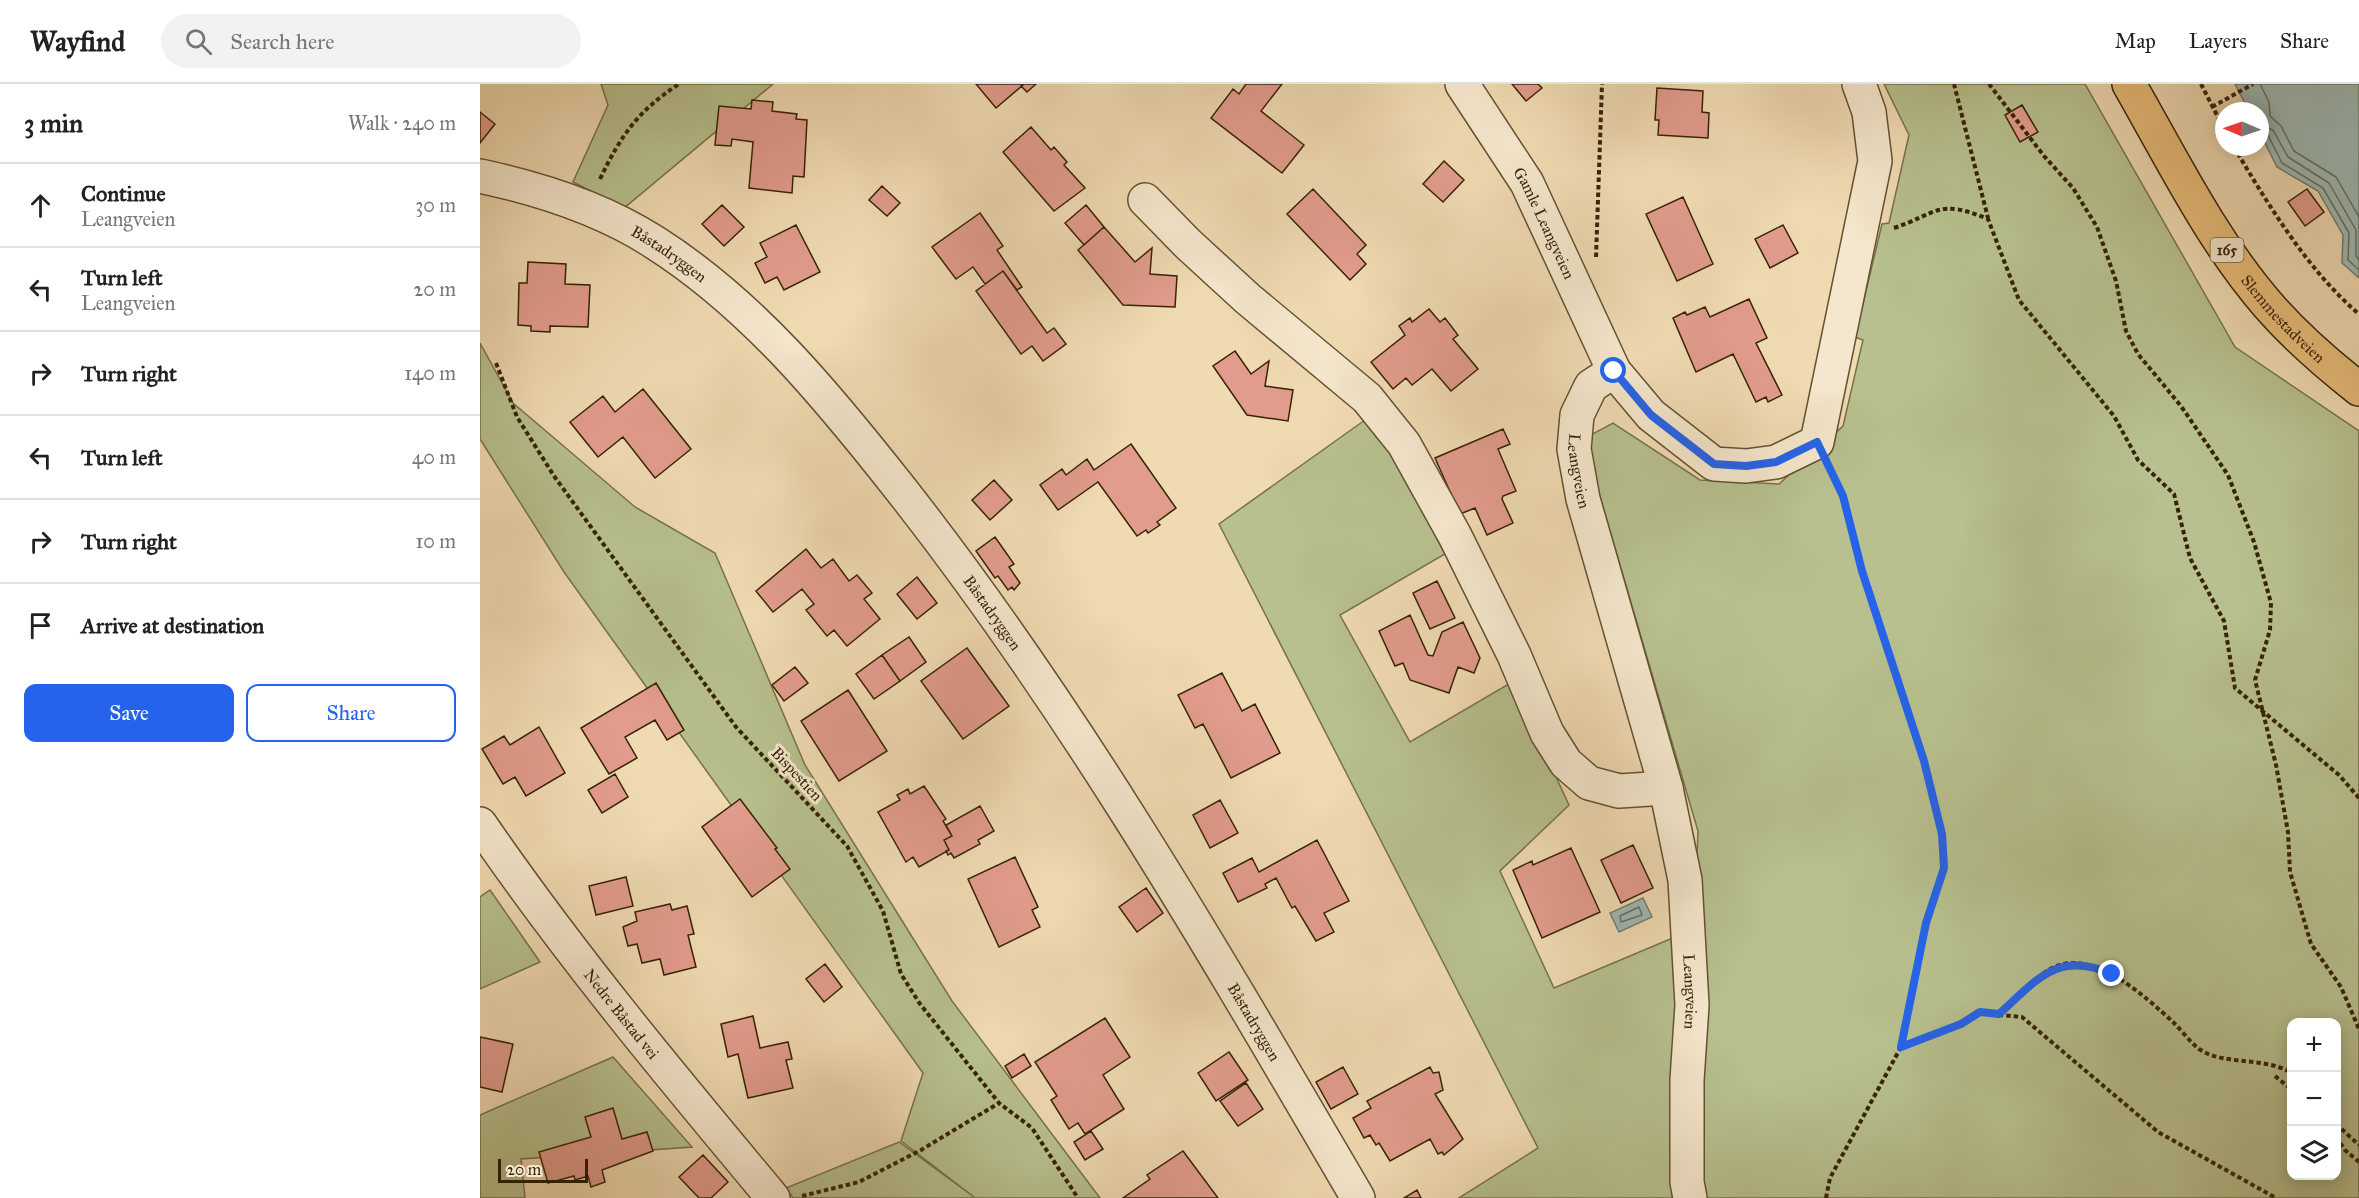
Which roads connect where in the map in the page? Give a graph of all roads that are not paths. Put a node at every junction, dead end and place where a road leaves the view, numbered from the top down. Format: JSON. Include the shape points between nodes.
{"nodes":[{"id":1,"x":1462,"y":84,"type":"edge"},
{"id":2,"x":1859,"y":84,"type":"edge"},
{"id":3,"x":2129,"y":84,"type":"edge"},
{"id":4,"x":480,"y":176,"type":"edge"},
{"id":5,"x":1145,"y":200,"type":"dead end"},
{"id":6,"x":1614,"y":371,"type":"junction"},
{"id":7,"x":2359,"y":389,"type":"edge"},
{"id":8,"x":1666,"y":788,"type":"junction"},
{"id":9,"x":480,"y":824,"type":"edge"},
{"id":10,"x":773,"y":1198,"type":"edge"},
{"id":11,"x":1358,"y":1198,"type":"edge"},
{"id":12,"x":1690,"y":1198,"type":"edge"}],
"edges":[{"from":1,"to":6,"type":"street","name":"Gamle Leangveien","via":[[1527,183]]},
{"from":2,"to":6,"type":"street","via":[[1869,112],[1875,161],[1817,442],[1776,462],[1746,466],[1714,464],[1651,415]]},
{"from":3,"to":7,"type":"main road","name":"Slemmestadveien","number":"165","via":[[2214,232],[2255,290],[2326,363]]},
{"from":4,"to":11,"type":"street","name":"Båstadryggen","via":[[532,187],[586,207],[654,242],[783,348],[965,571],[1053,696],[1204,935]]},
{"from":5,"to":8,"type":"street","via":[[1248,299],[1367,398],[1404,444],[1455,536],[1547,733],[1566,763],[1589,783],[1619,791]]},
{"from":6,"to":8,"type":"street","name":"Leangveien","via":[[1592,386],[1577,415],[1574,449],[1584,500]]},
{"from":8,"to":12,"type":"street","name":"Leangveien","via":[[1685,880],[1691,994],[1687,1080]]},
{"from":9,"to":10,"type":"street","name":"Nedre Båstad vei","via":[[525,890],[637,1036]]}]}
